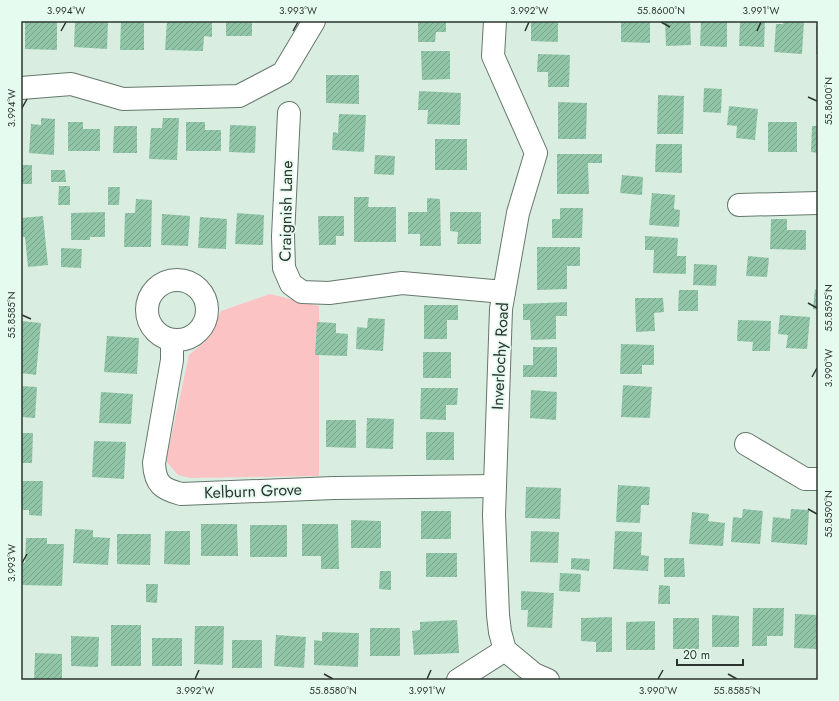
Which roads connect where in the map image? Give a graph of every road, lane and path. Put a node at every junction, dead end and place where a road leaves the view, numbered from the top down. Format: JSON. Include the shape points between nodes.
{"nodes":[{"id":1,"x":314,"y":21,"type":"edge"},
{"id":2,"x":495,"y":21,"type":"edge"},
{"id":3,"x":21,"y":88,"type":"edge"},
{"id":4,"x":289,"y":113,"type":"dead end"},
{"id":5,"x":818,"y":203,"type":"edge"},
{"id":6,"x":739,"y":205,"type":"dead end"},
{"id":7,"x":504,"y":292,"type":"junction"},
{"id":8,"x":172,"y":340,"type":"dead end"},
{"id":9,"x":746,"y":444,"type":"dead end"},
{"id":10,"x":818,"y":479,"type":"edge"},
{"id":11,"x":495,"y":486,"type":"junction"},
{"id":12,"x":505,"y":650,"type":"junction"},
{"id":13,"x":458,"y":680,"type":"edge"},
{"id":14,"x":548,"y":680,"type":"edge"}],
"edges":[{"from":1,"to":3,"type":"street","via":[[283,73],[239,96],[123,99],[71,84]]},
{"from":2,"to":7,"type":"street","name":"Inverlochy Road","via":[[493,56],[536,153],[518,213]]},
{"from":4,"to":7,"type":"street","name":"Craignish Lane","via":[[283,236],[284,268],[291,284],[302,292],[329,293],[402,283]]},
{"from":5,"to":6,"type":"street"},
{"from":7,"to":11,"type":"street","name":"Inverlochy Road","via":[[501,308]]},
{"from":8,"to":11,"type":"street","name":"Kelburn Grove","via":[[172,360],[154,463],[155,476],[166,490],[181,494],[334,488]]},
{"from":9,"to":10,"type":"street","via":[[805,479]]},
{"from":11,"to":12,"type":"street","name":"Inverlochy Road","via":[[498,615]]},
{"from":12,"to":13,"type":"street"},
{"from":12,"to":14,"type":"street","via":[[534,674]]}]}
